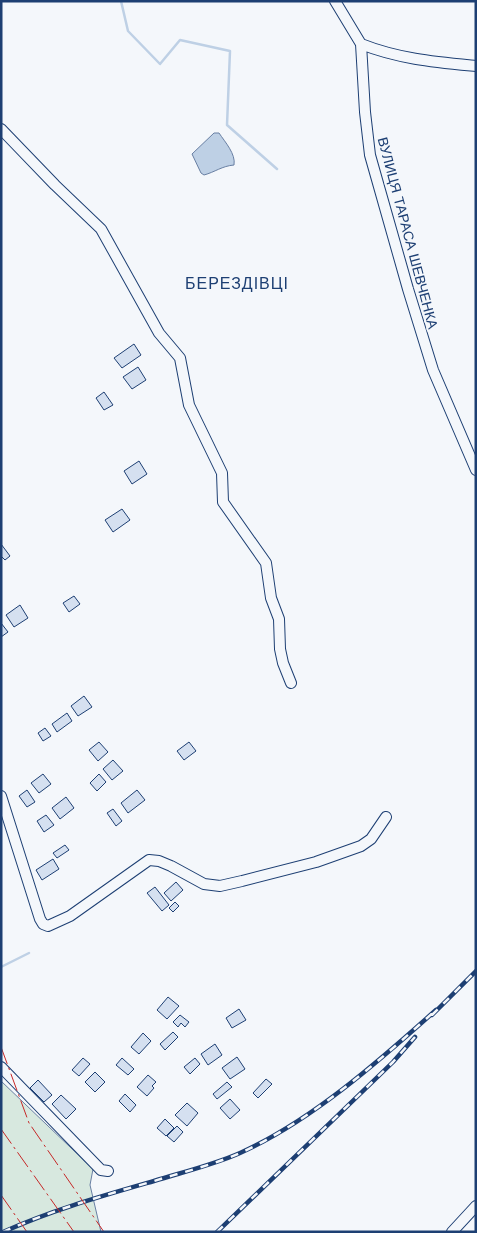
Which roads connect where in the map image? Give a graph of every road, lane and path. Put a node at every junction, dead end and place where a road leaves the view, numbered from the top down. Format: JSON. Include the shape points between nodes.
{"nodes":[{"id":1,"x":335,"y":1,"type":"edge"},
{"id":2,"x":361,"y":44,"type":"junction"},
{"id":3,"x":476,"y":66,"type":"edge"},
{"id":4,"x":1,"y":128,"type":"edge"},
{"id":5,"x":476,"y":470,"type":"edge"},
{"id":6,"x":291,"y":683,"type":"dead end"},
{"id":7,"x":1,"y":796,"type":"edge"},
{"id":8,"x":386,"y":816,"type":"dead end"},
{"id":9,"x":1,"y":1067,"type":"edge"},
{"id":10,"x":108,"y":1171,"type":"dead end"},
{"id":11,"x":476,"y":1206,"type":"edge"},
{"id":12,"x":452,"y":1232,"type":"edge"}],
"edges":[{"from":1,"to":2,"type":"street","name":"ВУЛИЦЯ ТАРАСА ШЕВЧЕНКА"},
{"from":2,"to":3,"type":"street","via":[[416,60]]},
{"from":2,"to":5,"type":"street","name":"ВУЛИЦЯ ТАРАСА ШЕВЧЕНКА","via":[[370,155],[432,370]]},
{"from":4,"to":6,"type":"street","via":[[101,229],[159,333],[180,358],[189,405],[222,473],[223,502],[266,563],[271,598],[279,619],[280,649]]},
{"from":7,"to":8,"type":"street","via":[[40,919],[48,926],[70,916],[149,860],[159,861],[204,884],[235,883],[316,862],[361,846],[371,839]]},
{"from":9,"to":10,"type":"street","via":[[101,1170]]},
{"from":11,"to":12,"type":"street"}]}
